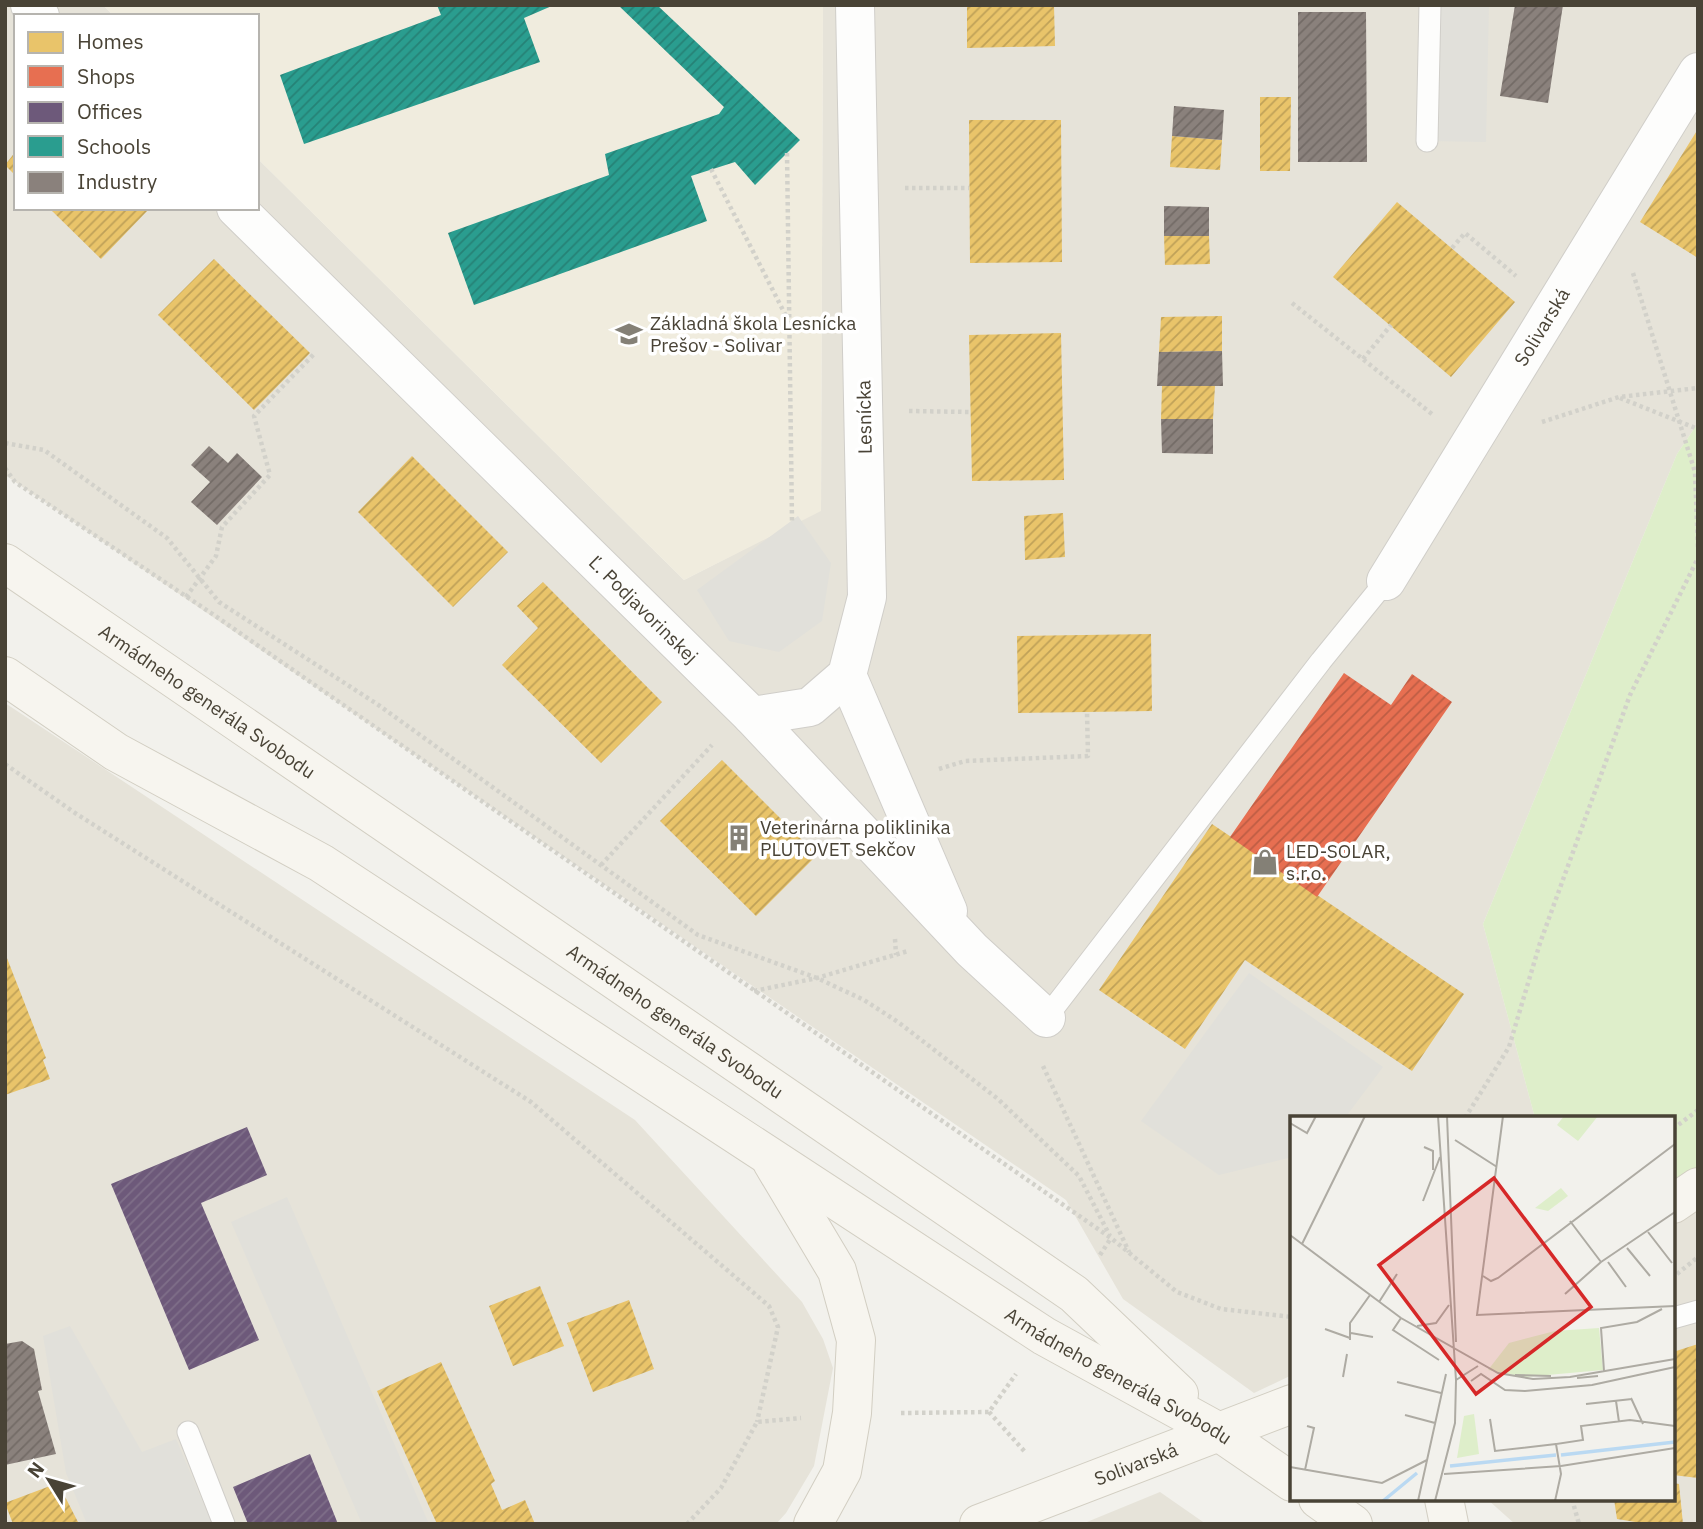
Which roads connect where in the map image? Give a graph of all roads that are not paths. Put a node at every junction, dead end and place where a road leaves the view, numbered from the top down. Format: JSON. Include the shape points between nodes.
{"nodes":[{"id":1,"x":855,"y":5,"type":"edge"},
{"id":2,"x":1430,"y":5,"type":"edge"},
{"id":3,"x":1698,"y":72,"type":"edge"},
{"id":4,"x":1427,"y":141,"type":"dead end"},
{"id":5,"x":238,"y":210,"type":"edge"},
{"id":6,"x":5,"y":564,"type":"edge"},
{"id":7,"x":1386,"y":582,"type":"joint"},
{"id":8,"x":847,"y":675,"type":"junction"},
{"id":9,"x":5,"y":676,"type":"edge"},
{"id":10,"x":752,"y":716,"type":"junction"},
{"id":11,"x":959,"y":936,"type":"junction"},
{"id":12,"x":1046,"y":1018,"type":"joint"},
{"id":13,"x":767,"y":1155,"type":"junction"},
{"id":14,"x":1698,"y":1187,"type":"edge"},
{"id":15,"x":1675,"y":1203,"type":"edge"},
{"id":16,"x":1698,"y":1311,"type":"edge"},
{"id":17,"x":1675,"y":1317,"type":"edge"},
{"id":18,"x":1290,"y":1405,"type":"edge"},
{"id":19,"x":188,"y":1432,"type":"dead end"},
{"id":20,"x":1219,"y":1432,"type":"junction"},
{"id":21,"x":1290,"y":1481,"type":"edge"},
{"id":22,"x":1321,"y":1501,"type":"edge"},
{"id":23,"x":1444,"y":1501,"type":"edge"},
{"id":24,"x":224,"y":1524,"type":"edge"},
{"id":25,"x":813,"y":1524,"type":"edge"},
{"id":26,"x":979,"y":1524,"type":"edge"},
{"id":27,"x":1353,"y":1524,"type":"edge"},
{"id":28,"x":1449,"y":1524,"type":"edge"}],
"edges":[{"from":1,"to":8,"type":"street","name":"Lesnícka","via":[[867,597]]},
{"from":2,"to":4,"type":"lane"},
{"from":3,"to":7,"type":"street","name":"Solivarská"},
{"from":5,"to":10,"type":"street","name":"Ľ. Podjavorinskej"},
{"from":6,"to":20,"type":"street","name":"Armádneho generála Svobodu","via":[[1074,1294]]},
{"from":7,"to":12,"type":"lane"},
{"from":8,"to":10,"type":"street","via":[[810,708]]},
{"from":8,"to":11,"type":"street"},
{"from":9,"to":13,"type":"street","name":"Armádneho generála Svobodu","via":[[116,752],[321,863]]},
{"from":10,"to":11,"type":"street","name":"Ľ. Podjavorinskej"},
{"from":11,"to":12,"type":"street","name":"Ľ. Podjavorinskej"},
{"from":13,"to":20,"type":"street","name":"Armádneho generála Svobodu","via":[[1044,1336]]},
{"from":13,"to":25,"type":"street","via":[[837,1271],[856,1340],[852,1413],[842,1471]]},
{"from":14,"to":15,"type":"street"},
{"from":16,"to":17,"type":"lane"},
{"from":18,"to":20,"type":"street","name":"Solivarská"},
{"from":19,"to":24,"type":"lane"},
{"from":20,"to":21,"type":"street"},
{"from":20,"to":26,"type":"street","name":"Solivarská"},
{"from":22,"to":27,"type":"street"},
{"from":23,"to":28,"type":"street"}]}
